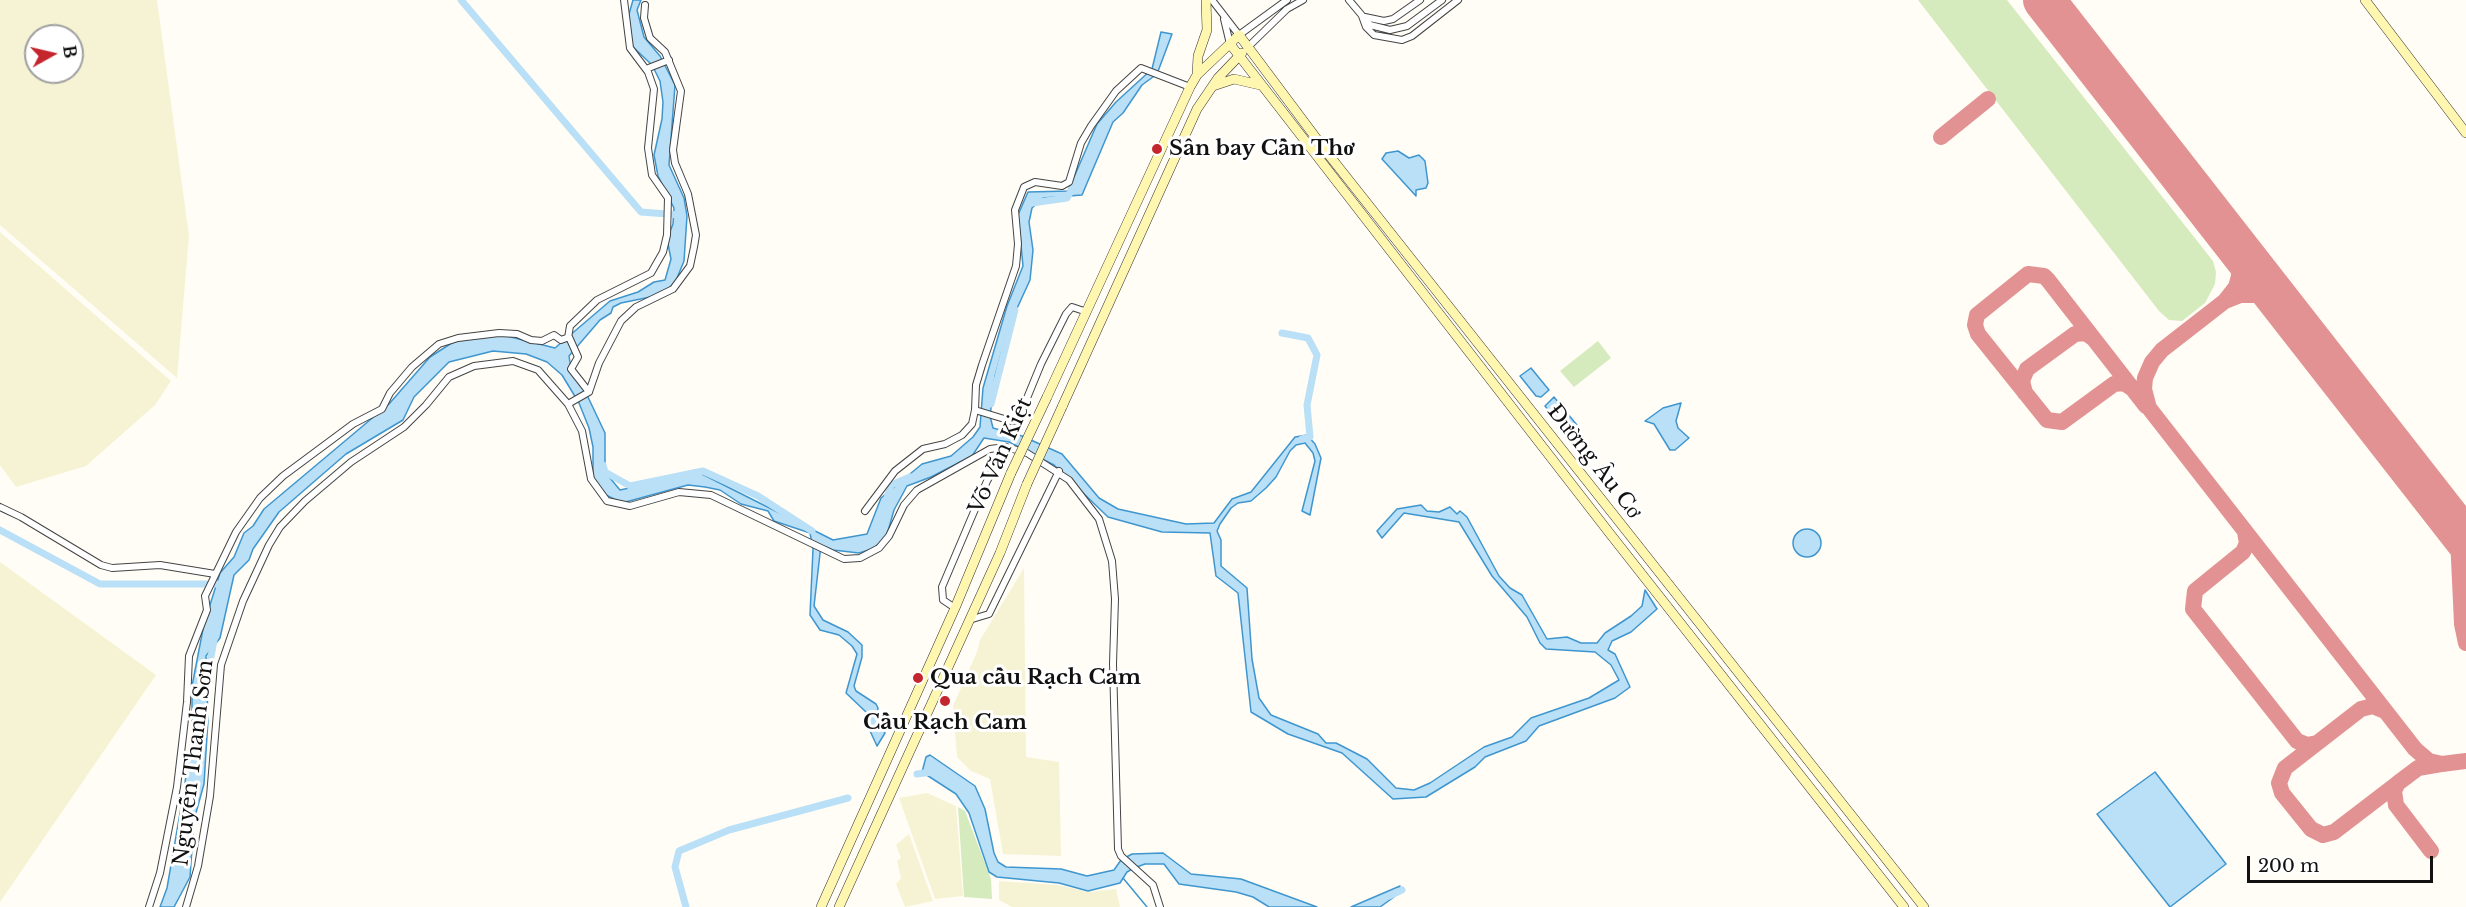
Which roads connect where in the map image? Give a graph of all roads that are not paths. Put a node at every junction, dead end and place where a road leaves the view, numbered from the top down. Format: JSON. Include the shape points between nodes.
{"nodes":[{"id":1,"x":624,"y":0,"type":"edge"},
{"id":2,"x":1206,"y":0,"type":"edge"},
{"id":3,"x":1212,"y":0,"type":"edge"},
{"id":4,"x":1287,"y":0,"type":"edge"},
{"id":5,"x":1303,"y":0,"type":"edge"},
{"id":6,"x":1349,"y":0,"type":"edge"},
{"id":7,"x":1420,"y":0,"type":"edge"},
{"id":8,"x":1442,"y":0,"type":"edge"},
{"id":9,"x":1458,"y":0,"type":"edge"},
{"id":10,"x":2365,"y":0,"type":"edge"},
{"id":11,"x":645,"y":5,"type":"dead end"},
{"id":12,"x":1362,"y":15,"type":"junction"},
{"id":13,"x":1223,"y":16,"type":"junction"},
{"id":14,"x":1239,"y":35,"type":"junction"},
{"id":15,"x":1230,"y":44,"type":"junction"},
{"id":16,"x":1248,"y":47,"type":"junction"},
{"id":17,"x":1239,"y":56,"type":"junction"},
{"id":18,"x":667,"y":61,"type":"junction"},
{"id":19,"x":648,"y":68,"type":"junction"},
{"id":20,"x":1197,"y":75,"type":"junction"},
{"id":21,"x":1263,"y":86,"type":"junction"},
{"id":22,"x":1190,"y":87,"type":"junction"},
{"id":23,"x":1209,"y":89,"type":"junction"},
{"id":24,"x":2466,"y":132,"type":"edge"},
{"id":25,"x":1326,"y":150,"type":"junction"},
{"id":26,"x":1317,"y":156,"type":"junction"},
{"id":27,"x":1108,"y":264,"type":"junction"},
{"id":28,"x":1124,"y":271,"type":"junction"},
{"id":29,"x":1086,"y":312,"type":"junction"},
{"id":30,"x":568,"y":337,"type":"junction"},
{"id":31,"x":588,"y":393,"type":"junction"},
{"id":32,"x":568,"y":404,"type":"junction"},
{"id":33,"x":978,"y":411,"type":"junction"},
{"id":34,"x":1006,"y":447,"type":"junction"},
{"id":35,"x":1059,"y":471,"type":"junction"},
{"id":36,"x":0,"y":507,"type":"edge"},
{"id":37,"x":865,"y":511,"type":"dead end"},
{"id":38,"x":214,"y":575,"type":"junction"},
{"id":39,"x":955,"y":608,"type":"junction"},
{"id":40,"x":969,"y":620,"type":"junction"},
{"id":41,"x":1730,"y":663,"type":"junction"},
{"id":42,"x":1719,"y":672,"type":"junction"},
{"id":43,"x":833,"y":880,"type":"junction"},
{"id":44,"x":847,"y":889,"type":"junction"},
{"id":45,"x":149,"y":907,"type":"edge"},
{"id":46,"x":186,"y":907,"type":"edge"},
{"id":47,"x":821,"y":907,"type":"edge"},
{"id":48,"x":839,"y":907,"type":"edge"},
{"id":49,"x":1160,"y":907,"type":"edge"},
{"id":50,"x":1904,"y":907,"type":"edge"},
{"id":51,"x":1924,"y":907,"type":"edge"}],
"edges":[{"from":1,"to":19,"type":"street","via":[[628,42],[633,54]]},
{"from":2,"to":20,"type":"street","via":[[1207,30],[1198,56]]},
{"from":3,"to":13,"type":"street"},
{"from":4,"to":14,"type":"street"},
{"from":5,"to":16,"type":"street","via":[[1287,9]]},
{"from":6,"to":12,"type":"street"},
{"from":7,"to":12,"type":"street","via":[[1393,19],[1372,20]]},
{"from":8,"to":12,"type":"street","via":[[1400,28],[1382,30],[1370,25]]},
{"from":9,"to":12,"type":"street","via":[[1402,40],[1374,35]]},
{"from":10,"to":24,"type":"street"},
{"from":11,"to":18,"type":"street","via":[[650,38]]},
{"from":13,"to":14,"type":"street"},
{"from":13,"to":15,"type":"street"},
{"from":14,"to":15,"type":"street","name":"Võ Văn Kiệt"},
{"from":14,"to":16,"type":"street","name":"Đường Âu Cơ"},
{"from":15,"to":17,"type":"street","name":"Đường Âu Cơ"},
{"from":15,"to":20,"type":"street","name":"Võ Văn Kiệt"},
{"from":16,"to":17,"type":"street","name":"Võ Văn Kiệt"},
{"from":16,"to":25,"type":"street","name":"Đường Âu Cơ"},
{"from":17,"to":21,"type":"street","name":"Đường Âu Cơ"},
{"from":17,"to":23,"type":"street","name":"Võ Văn Kiệt"},
{"from":18,"to":19,"type":"street"},
{"from":18,"to":31,"type":"street","via":[[682,96],[673,150],[696,235],[690,266],[673,289],[636,307],[621,321]]},
{"from":19,"to":30,"type":"street","via":[[654,97],[648,135],[650,166],[666,193],[669,214],[663,252],[651,273],[597,300],[570,326]]},
{"from":20,"to":22,"type":"street","name":"Võ Văn Kiệt"},
{"from":21,"to":23,"type":"street","via":[[1234,79]]},
{"from":21,"to":26,"type":"street","name":"Đường Âu Cơ"},
{"from":22,"to":27,"type":"street","name":"Võ Văn Kiệt"},
{"from":22,"to":33,"type":"street","via":[[1141,68],[1101,110],[1081,144],[1069,182],[1062,186],[1035,182],[1022,192],[1015,210],[1017,266],[976,385]]},
{"from":23,"to":28,"type":"street","name":"Võ Văn Kiệt"},
{"from":25,"to":26,"type":"street"},
{"from":25,"to":41,"type":"street","name":"Đường Âu Cơ"},
{"from":26,"to":42,"type":"street","name":"Đường Âu Cơ"},
{"from":27,"to":28,"type":"street"},
{"from":27,"to":29,"type":"street","name":"Võ Văn Kiệt"},
{"from":28,"to":40,"type":"street","name":"Võ Văn Kiệt","bridge":true},
{"from":29,"to":33,"type":"street","via":[[1072,307],[1066,314],[1019,419],[1011,421]]},
{"from":29,"to":39,"type":"street","name":"Võ Văn Kiệt","bridge":true,"via":[[1011,473]]},
{"from":30,"to":31,"type":"street","via":[[578,355],[572,369]]},
{"from":30,"to":38,"type":"street","via":[[561,340],[554,335],[542,341],[499,333],[439,344],[412,367],[378,412],[353,424],[260,498],[236,532]]},
{"from":31,"to":32,"type":"street"},
{"from":32,"to":34,"type":"street","name":"Nguyễn Thanh Sơn","via":[[582,431],[594,485],[607,501],[630,506],[675,493],[702,493],[844,559],[871,554],[885,542],[904,505],[921,487],[990,450]]},
{"from":32,"to":46,"type":"street","name":"Nguyễn Thanh Sơn","via":[[545,376],[520,362],[491,362],[461,370],[448,377],[404,426],[351,462],[280,527],[243,601],[221,665],[210,796],[198,866]]},
{"from":33,"to":37,"type":"street","via":[[962,435],[923,449],[895,471]]},
{"from":34,"to":35,"type":"street","via":[[1027,453]]},
{"from":34,"to":39,"type":"street","via":[[987,481],[942,587],[942,600]]},
{"from":35,"to":40,"type":"street","via":[[989,614]]},
{"from":35,"to":49,"type":"street","via":[[1073,483],[1099,519],[1112,561],[1118,844],[1121,856],[1153,885]]},
{"from":36,"to":38,"type":"street","via":[[101,565],[160,565]]},
{"from":38,"to":45,"type":"street","via":[[205,599],[207,610],[188,661],[177,787]]},
{"from":39,"to":43,"type":"street","name":"Võ Văn Kiệt"},
{"from":40,"to":44,"type":"street","name":"Võ Văn Kiệt"},
{"from":41,"to":42,"type":"street"},
{"from":41,"to":51,"type":"street","name":"Đường Âu Cơ"},
{"from":42,"to":50,"type":"street","name":"Đường Âu Cơ"},
{"from":43,"to":44,"type":"street"},
{"from":43,"to":47,"type":"street","name":"Võ Văn Kiệt"},
{"from":44,"to":48,"type":"street","name":"Võ Văn Kiệt"}]}
